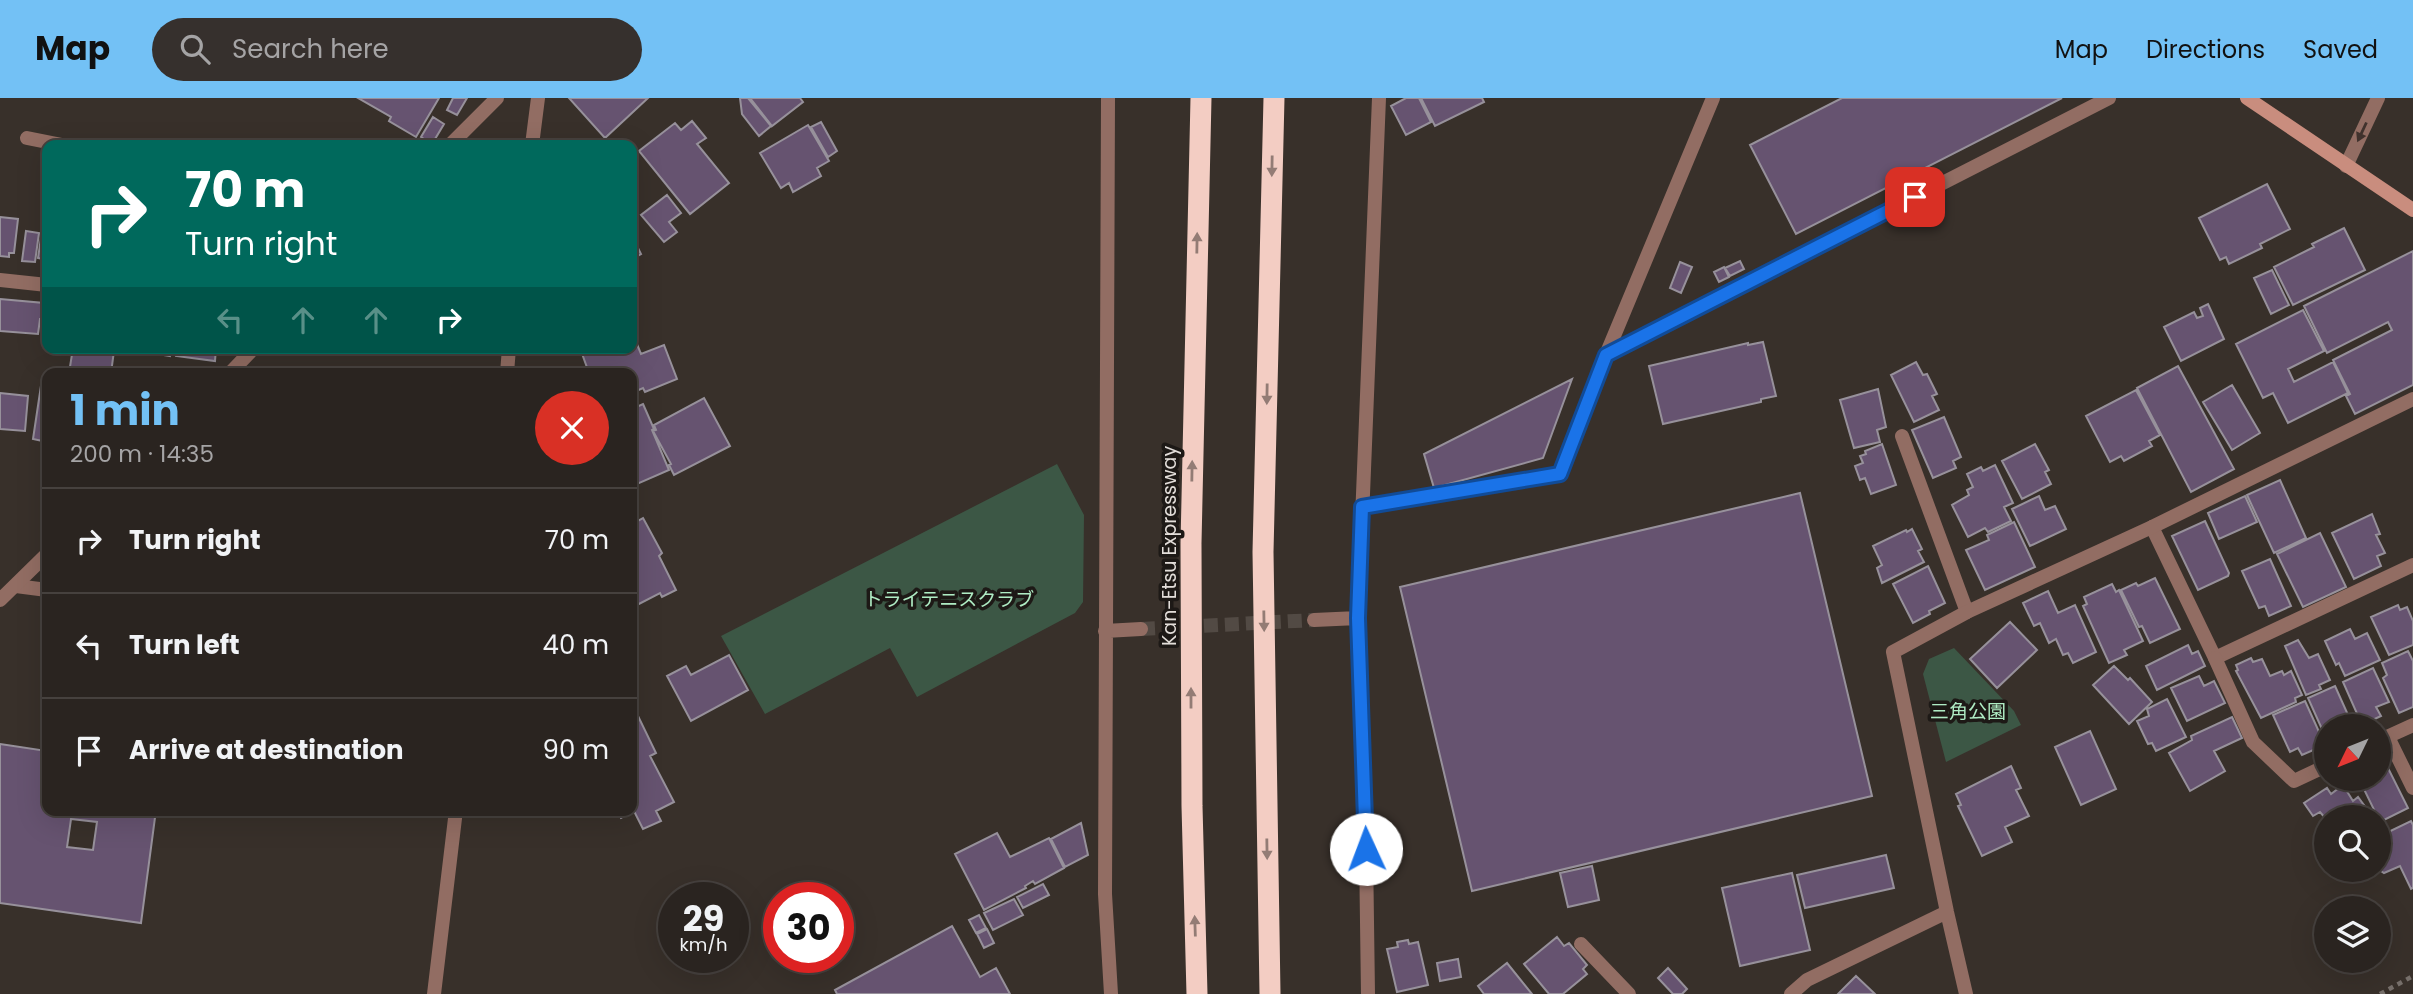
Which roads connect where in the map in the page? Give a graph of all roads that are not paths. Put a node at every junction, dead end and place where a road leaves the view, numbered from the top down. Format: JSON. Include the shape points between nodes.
{"nodes":[{"id":1,"x":497,"y":98,"type":"edge"},
{"id":2,"x":538,"y":98,"type":"edge"},
{"id":3,"x":1108,"y":98,"type":"edge"},
{"id":4,"x":1201,"y":98,"type":"edge"},
{"id":5,"x":1274,"y":98,"type":"edge"},
{"id":6,"x":1379,"y":98,"type":"edge"},
{"id":7,"x":1713,"y":98,"type":"edge"},
{"id":8,"x":2109,"y":98,"type":"edge"},
{"id":9,"x":2247,"y":98,"type":"edge"},
{"id":10,"x":2378,"y":98,"type":"edge"},
{"id":11,"x":27,"y":138,"type":"dead end"},
{"id":12,"x":455,"y":140,"type":"edge"},
{"id":13,"x":533,"y":140,"type":"edge"},
{"id":14,"x":42,"y":141,"type":"edge"},
{"id":15,"x":2346,"y":166,"type":"junction"},
{"id":16,"x":2413,"y":210,"type":"edge"},
{"id":17,"x":0,"y":280,"type":"edge"},
{"id":18,"x":42,"y":284,"type":"edge"},
{"id":19,"x":248,"y":354,"type":"edge"},
{"id":20,"x":1606,"y":355,"type":"junction"},
{"id":21,"x":235,"y":368,"type":"edge"},
{"id":22,"x":2413,"y":399,"type":"edge"},
{"id":23,"x":1902,"y":436,"type":"dead end"},
{"id":24,"x":1362,"y":507,"type":"junction"},
{"id":25,"x":2152,"y":527,"type":"junction"},
{"id":26,"x":42,"y":559,"type":"edge"},
{"id":27,"x":2413,"y":565,"type":"edge"},
{"id":28,"x":16,"y":586,"type":"junction"},
{"id":29,"x":42,"y":589,"type":"edge"},
{"id":30,"x":0,"y":600,"type":"edge"},
{"id":31,"x":1967,"y":612,"type":"junction"},
{"id":32,"x":1358,"y":618,"type":"junction"},
{"id":33,"x":1314,"y":620,"type":"tunnel mouth"},
{"id":34,"x":1141,"y":629,"type":"tunnel mouth"},
{"id":35,"x":1105,"y":631,"type":"junction"},
{"id":36,"x":2214,"y":658,"type":"junction"},
{"id":37,"x":2413,"y":725,"type":"edge"},
{"id":38,"x":2391,"y":735,"type":"edge"},
{"id":39,"x":2391,"y":752,"type":"edge"},
{"id":40,"x":2314,"y":772,"type":"edge"},
{"id":41,"x":2413,"y":788,"type":"edge"},
{"id":42,"x":455,"y":816,"type":"edge"},
{"id":43,"x":1947,"y":912,"type":"junction"},
{"id":44,"x":1581,"y":944,"type":"dead end"},
{"id":45,"x":434,"y":994,"type":"edge"},
{"id":46,"x":1111,"y":994,"type":"edge"},
{"id":47,"x":1197,"y":994,"type":"edge"},
{"id":48,"x":1269,"y":994,"type":"edge"},
{"id":49,"x":1368,"y":994,"type":"edge"},
{"id":50,"x":1629,"y":994,"type":"edge"},
{"id":51,"x":1791,"y":994,"type":"edge"},
{"id":52,"x":1966,"y":994,"type":"edge"}],
"edges":[{"from":1,"to":12,"type":"street"},
{"from":2,"to":13,"type":"street"},
{"from":3,"to":35,"type":"street"},
{"from":47,"to":4,"type":"highway","name":"Kan-Etsu Expressway","one_way":true,"via":[[1191,542]]},
{"from":5,"to":48,"type":"highway","one_way":true,"via":[[1263,552]]},
{"from":6,"to":24,"type":"street"},
{"from":7,"to":20,"type":"street"},
{"from":8,"to":20,"type":"street"},
{"from":9,"to":15,"type":"main road"},
{"from":10,"to":15,"type":"street","one_way":true},
{"from":11,"to":14,"type":"street"},
{"from":15,"to":16,"type":"main road"},
{"from":17,"to":18,"type":"street"},
{"from":19,"to":21,"type":"street"},
{"from":20,"to":24,"type":"street","via":[[1560,474]]},
{"from":22,"to":25,"type":"street"},
{"from":23,"to":31,"type":"street"},
{"from":24,"to":32,"type":"street"},
{"from":25,"to":31,"type":"street"},
{"from":25,"to":36,"type":"street"},
{"from":26,"to":28,"type":"street"},
{"from":27,"to":36,"type":"street"},
{"from":28,"to":29,"type":"street"},
{"from":28,"to":30,"type":"street"},
{"from":31,"to":43,"type":"street","via":[[1893,652]]},
{"from":32,"to":33,"type":"street"},
{"from":32,"to":49,"type":"street"},
{"from":34,"to":35,"type":"street"},
{"from":35,"to":46,"type":"street","via":[[1105,894]]},
{"from":36,"to":40,"type":"street","via":[[2253,743],[2294,781]]},
{"from":37,"to":38,"type":"street"},
{"from":39,"to":41,"type":"street"},
{"from":42,"to":45,"type":"street"},
{"from":43,"to":51,"type":"street","via":[[1807,981]]},
{"from":43,"to":52,"type":"street"},
{"from":44,"to":50,"type":"street"}]}
